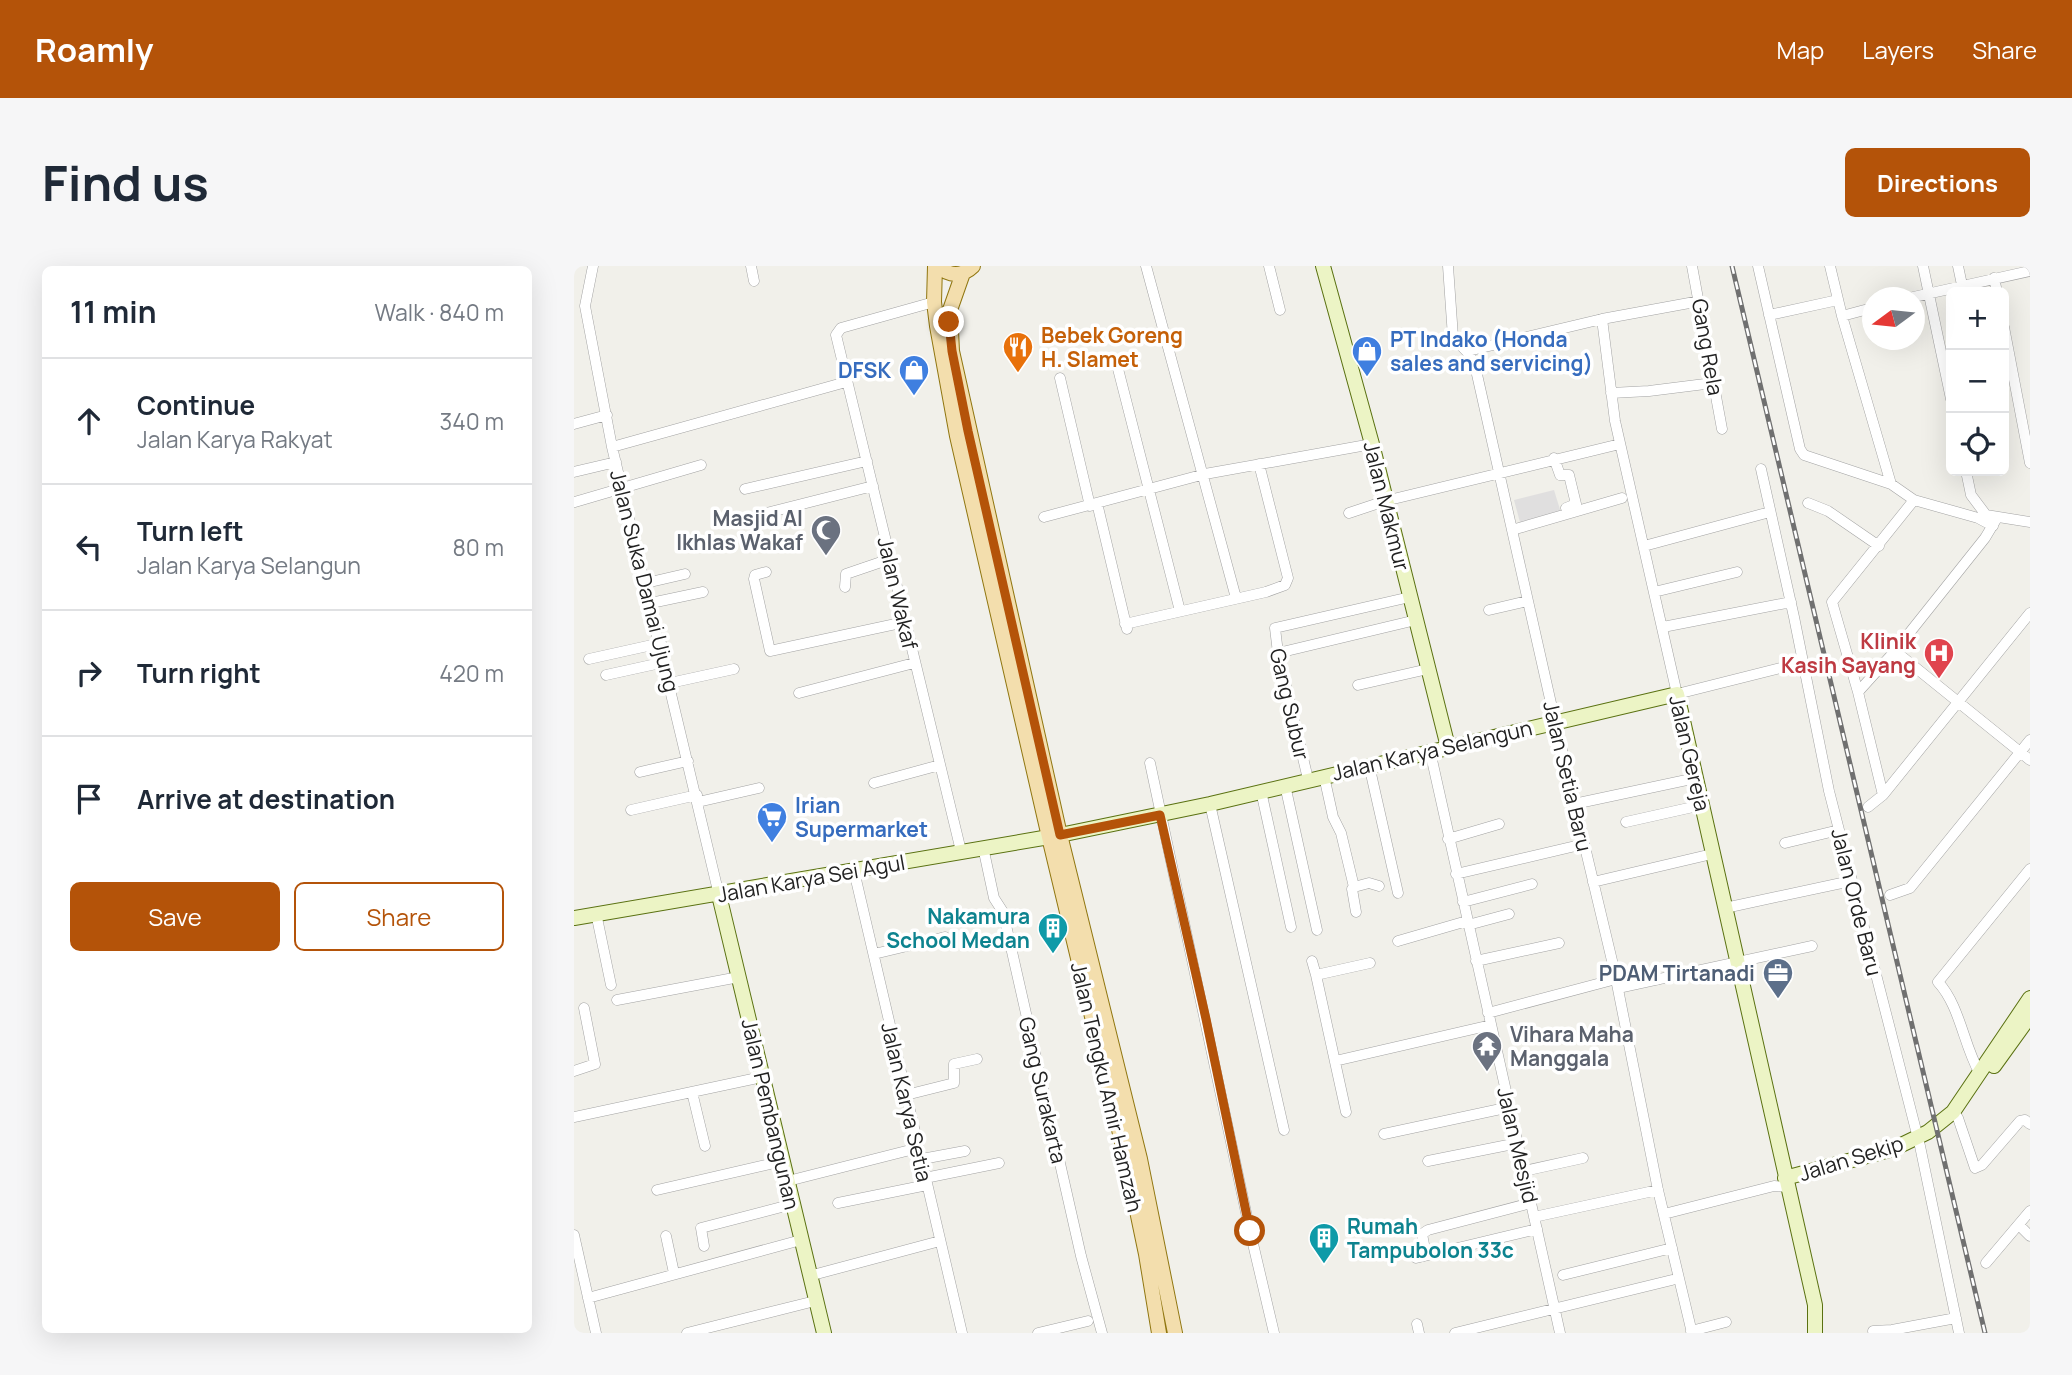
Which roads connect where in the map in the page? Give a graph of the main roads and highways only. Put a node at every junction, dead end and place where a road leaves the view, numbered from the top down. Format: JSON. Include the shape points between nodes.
{"nodes":[{"id":1,"x":937,"y":266,"type":"edge"},
{"id":2,"x":989,"y":266,"type":"edge"},
{"id":3,"x":969,"y":269,"type":"edge"},
{"id":4,"x":998,"y":589,"type":"junction"},
{"id":5,"x":1134,"y":1161,"type":"junction"},
{"id":6,"x":1159,"y":1333,"type":"edge"},
{"id":7,"x":1175,"y":1333,"type":"edge"}],
"edges":[{"from":1,"to":3,"type":"main road","via":[[952,274]]},
{"from":1,"to":4,"type":"main road","name":"Jalan Tengku Amir Hamzah","via":[[934,302],[946,382]]},
{"from":2,"to":3,"type":"main road"},
{"from":3,"to":4,"type":"main road","name":"Jalan Tengku Amir Hamzah","via":[[952,304],[950,336]]},
{"from":4,"to":5,"type":"main road","name":"Jalan Tengku Amir Hamzah"},
{"from":5,"to":6,"type":"main road","name":"Jalan Tengku Amir Hamzah"},
{"from":5,"to":7,"type":"main road","name":"Jalan Tengku Amir Hamzah"}]}
